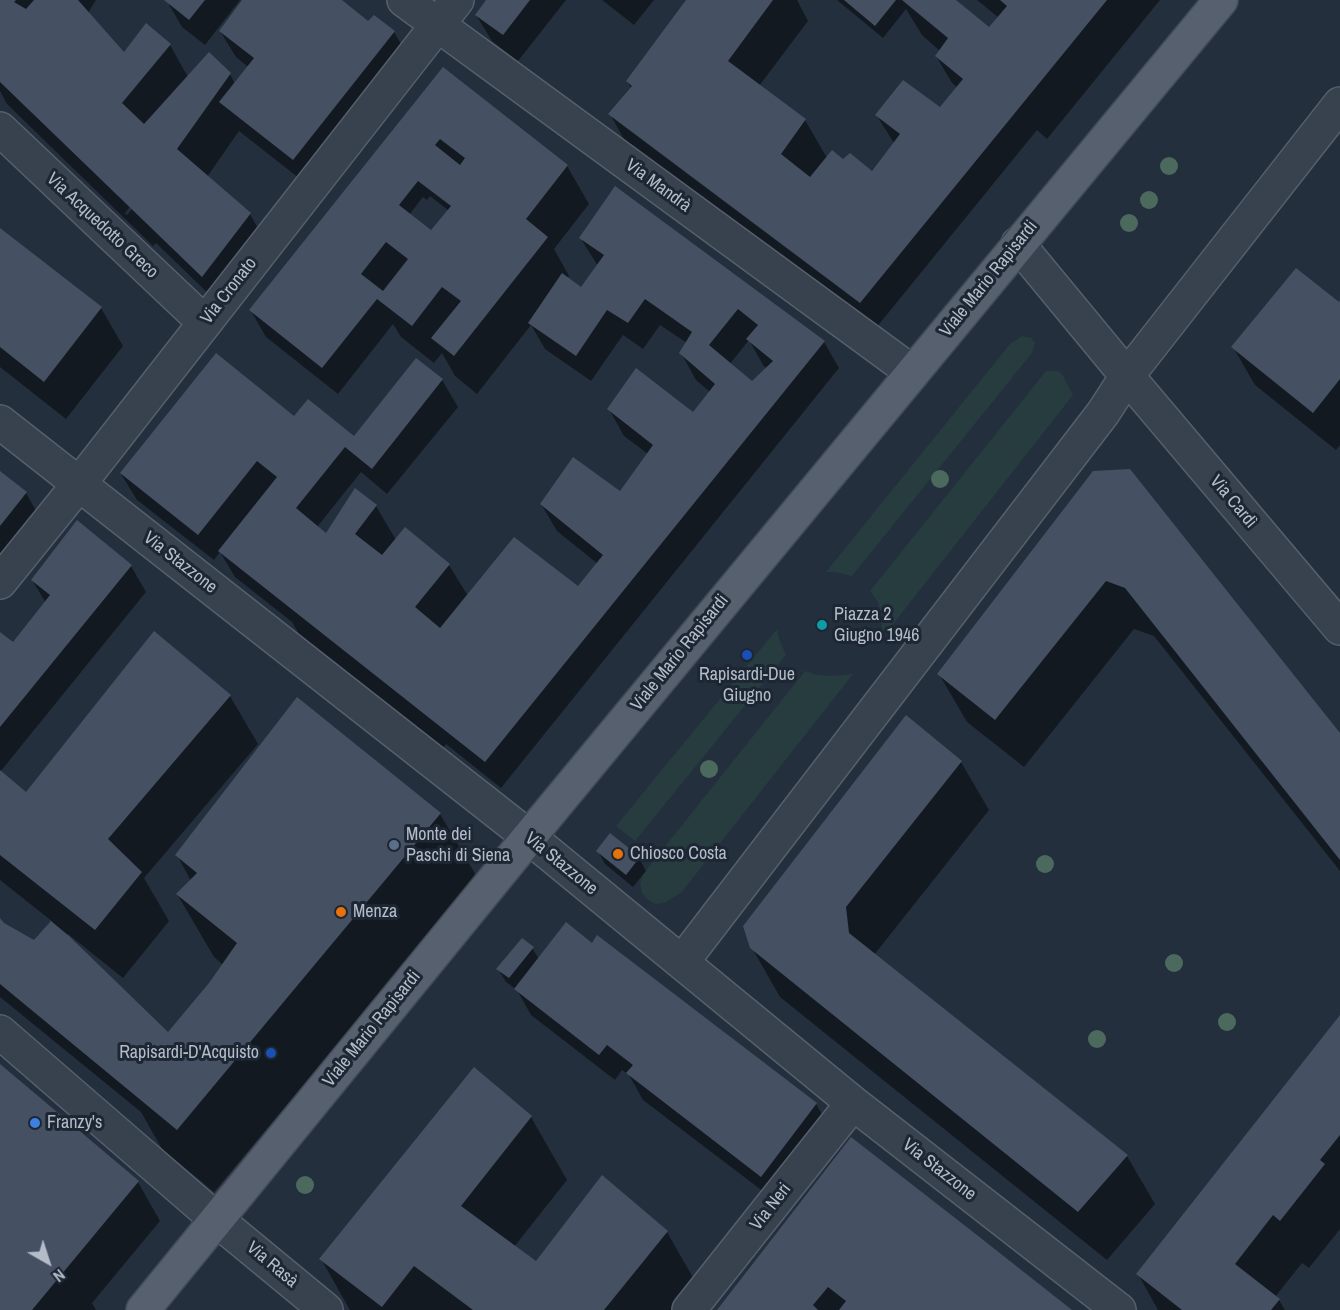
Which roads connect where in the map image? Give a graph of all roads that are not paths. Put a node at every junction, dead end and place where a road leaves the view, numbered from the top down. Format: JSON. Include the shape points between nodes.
{"nodes":[{"id":1,"x":404,"y":0,"type":"edge"},
{"id":2,"x":1221,"y":0,"type":"edge"},
{"id":3,"x":447,"y":12,"type":"edge"},
{"id":4,"x":1340,"y":104,"type":"edge"},
{"id":5,"x":0,"y":129,"type":"edge"},
{"id":6,"x":1018,"y":244,"type":"junction"},
{"id":7,"x":204,"y":322,"type":"junction"},
{"id":8,"x":912,"y":372,"type":"junction"},
{"id":9,"x":1127,"y":376,"type":"junction"},
{"id":10,"x":0,"y":422,"type":"edge"},
{"id":11,"x":79,"y":484,"type":"junction"},
{"id":12,"x":0,"y":582,"type":"edge"},
{"id":13,"x":1340,"y":628,"type":"edge"},
{"id":14,"x":529,"y":837,"type":"junction"},
{"id":15,"x":682,"y":962,"type":"junction"},
{"id":16,"x":0,"y":1032,"type":"edge"},
{"id":17,"x":853,"y":1103,"type":"junction"},
{"id":18,"x":217,"y":1220,"type":"junction"},
{"id":19,"x":143,"y":1310,"type":"edge"},
{"id":20,"x":326,"y":1310,"type":"edge"},
{"id":21,"x":689,"y":1310,"type":"edge"},
{"id":22,"x":1119,"y":1310,"type":"edge"}],
"edges":[{"from":1,"to":3,"type":"street","name":"Via Mandrà"},
{"from":2,"to":6,"type":"main road","name":"Viale Mario Rapisardi"},
{"from":3,"to":7,"type":"street","name":"Via Cronato"},
{"from":3,"to":8,"type":"street","name":"Via Mandrà"},
{"from":4,"to":9,"type":"street"},
{"from":5,"to":7,"type":"street","name":"Via Acquedotto Greco"},
{"from":6,"to":8,"type":"main road","name":"Viale Mario Rapisardi"},
{"from":6,"to":9,"type":"street","name":"Via Cardì"},
{"from":7,"to":11,"type":"street","name":"Via Cronato"},
{"from":8,"to":14,"type":"main road","name":"Viale Mario Rapisardi"},
{"from":9,"to":13,"type":"street","name":"Via Cardì"},
{"from":9,"to":15,"type":"street"},
{"from":10,"to":11,"type":"street","name":"Via Stazzone"},
{"from":11,"to":12,"type":"street","name":"Via Cronato"},
{"from":11,"to":14,"type":"street","name":"Via Stazzone"},
{"from":14,"to":15,"type":"street","name":"Via Stazzone"},
{"from":14,"to":18,"type":"main road","name":"Viale Mario Rapisardi"},
{"from":15,"to":17,"type":"street","name":"Via Stazzone"},
{"from":16,"to":18,"type":"street","name":"Via Rasà"},
{"from":17,"to":21,"type":"street","name":"Via Neri"},
{"from":17,"to":22,"type":"street","name":"Via Stazzone"},
{"from":18,"to":19,"type":"main road","name":"Viale Mario Rapisardi"},
{"from":18,"to":20,"type":"street","name":"Via Rasà"}]}
